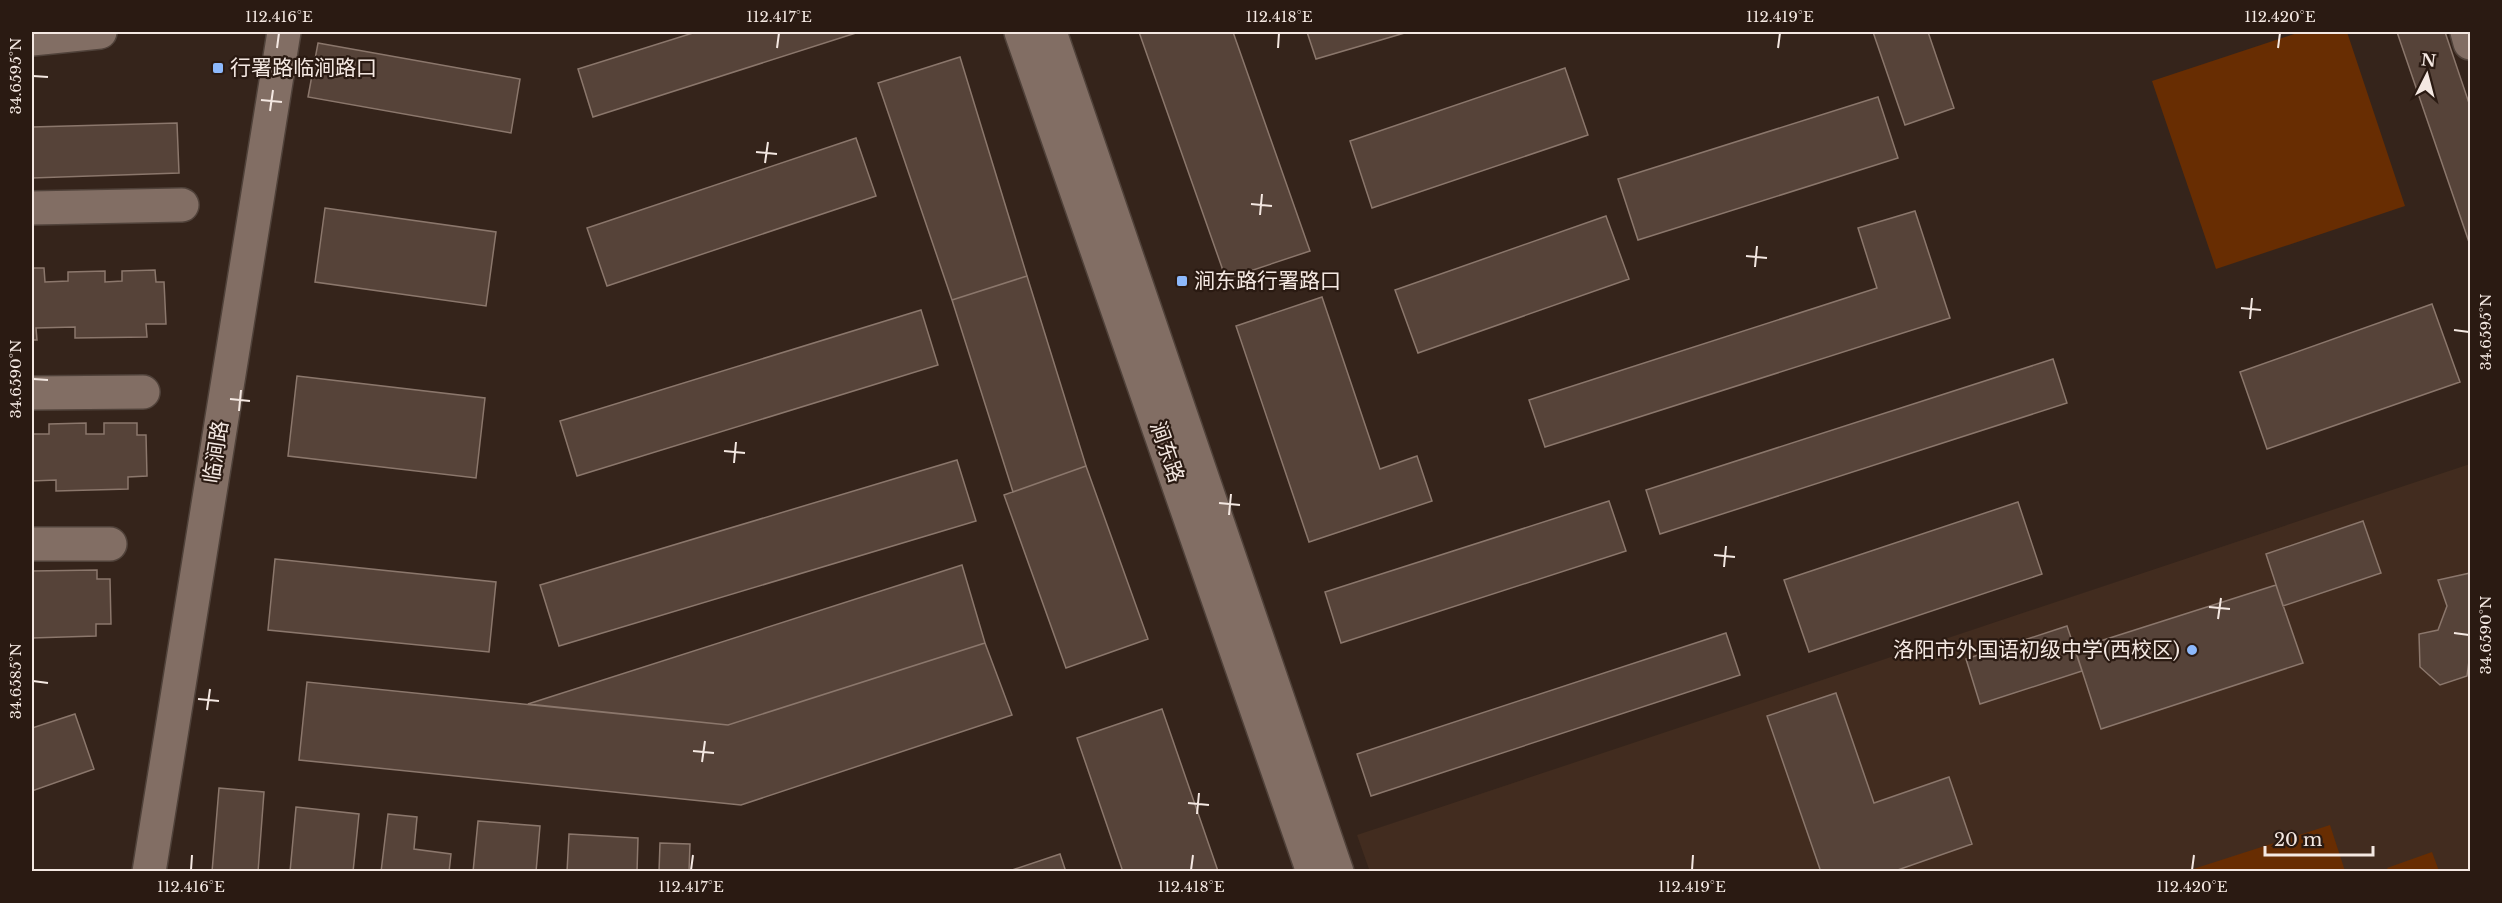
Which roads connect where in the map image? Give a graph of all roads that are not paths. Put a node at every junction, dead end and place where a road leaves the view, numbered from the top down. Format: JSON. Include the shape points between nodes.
{"nodes":[{"id":1,"x":100,"y":32,"type":"edge"},
{"id":2,"x":284,"y":32,"type":"edge"},
{"id":3,"x":1021,"y":32,"type":"edge"},
{"id":4,"x":1050,"y":32,"type":"edge"},
{"id":5,"x":2467,"y":32,"type":"edge"},
{"id":6,"x":32,"y":39,"type":"edge"},
{"id":7,"x":2470,"y":43,"type":"edge"},
{"id":8,"x":182,"y":205,"type":"dead end"},
{"id":9,"x":32,"y":208,"type":"edge"},
{"id":10,"x":143,"y":392,"type":"dead end"},
{"id":11,"x":32,"y":393,"type":"edge"},
{"id":12,"x":32,"y":544,"type":"edge"},
{"id":13,"x":110,"y":544,"type":"dead end"},
{"id":14,"x":149,"y":872,"type":"edge"},
{"id":15,"x":1313,"y":872,"type":"edge"},
{"id":16,"x":1337,"y":872,"type":"edge"}],
"edges":[{"from":1,"to":6,"type":"street"},
{"from":2,"to":14,"type":"street","name":"临涧路"},
{"from":3,"to":15,"type":"street","name":"涧东路"},
{"from":4,"to":16,"type":"street","name":"涧东路"},
{"from":5,"to":7,"type":"street"},
{"from":8,"to":9,"type":"street"},
{"from":10,"to":11,"type":"street"},
{"from":12,"to":13,"type":"street"}]}
